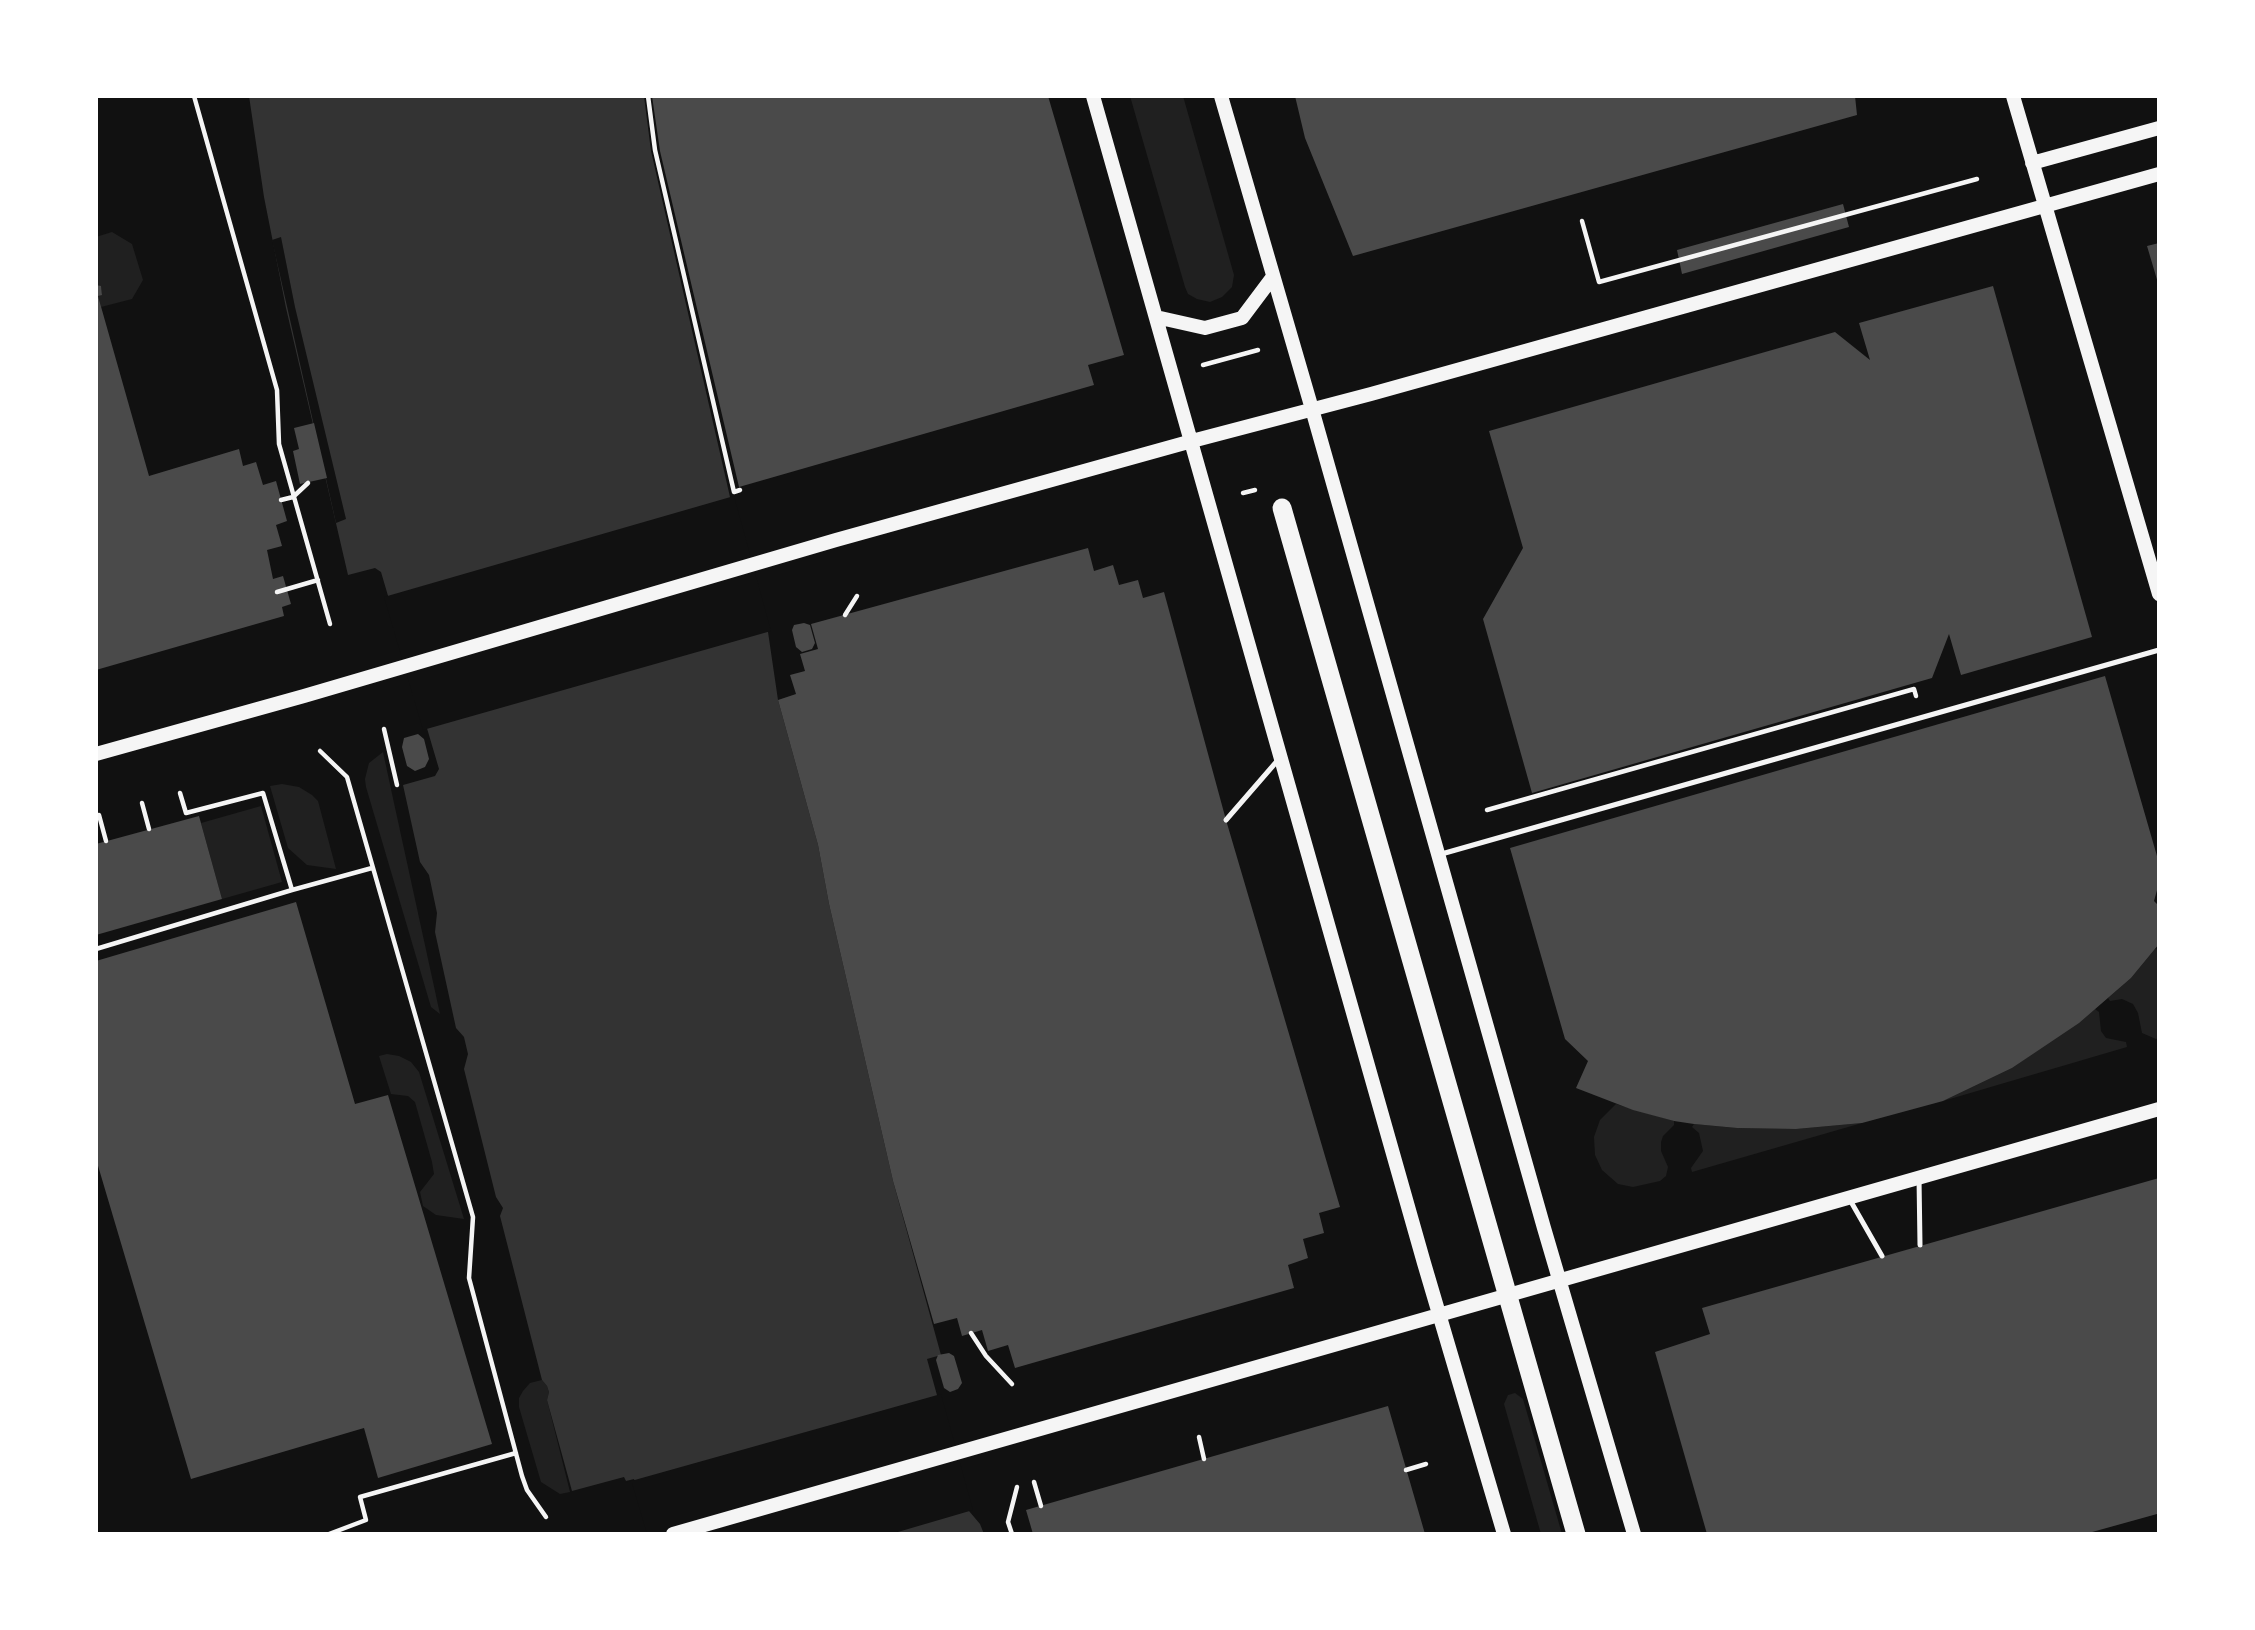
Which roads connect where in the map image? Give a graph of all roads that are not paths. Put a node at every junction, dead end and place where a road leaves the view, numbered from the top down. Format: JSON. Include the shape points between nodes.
{"nodes":[{"id":1,"x":1093,"y":96,"type":"edge"},
{"id":2,"x":1221,"y":96,"type":"edge"},
{"id":3,"x":2013,"y":96,"type":"edge"},
{"id":4,"x":2159,"y":128,"type":"edge"},
{"id":5,"x":2032,"y":163,"type":"junction"},
{"id":6,"x":2159,"y":174,"type":"edge"},
{"id":7,"x":2045,"y":206,"type":"junction"},
{"id":8,"x":1272,"y":278,"type":"junction"},
{"id":9,"x":1156,"y":317,"type":"junction"},
{"id":10,"x":1312,"y":409,"type":"junction"},
{"id":11,"x":1192,"y":441,"type":"junction"},
{"id":12,"x":1282,"y":509,"type":"dead end"},
{"id":13,"x":2159,"y":594,"type":"edge"},
{"id":14,"x":2159,"y":650,"type":"edge"},
{"id":15,"x":96,"y":754,"type":"edge"},
{"id":16,"x":1280,"y":758,"type":"junction"},
{"id":17,"x":1226,"y":820,"type":"dead end"},
{"id":18,"x":1437,"y":855,"type":"junction"},
{"id":19,"x":2159,"y":1109,"type":"edge"},
{"id":20,"x":1919,"y":1177,"type":"junction"},
{"id":21,"x":1848,"y":1198,"type":"junction"},
{"id":22,"x":1920,"y":1245,"type":"dead end"},
{"id":23,"x":1882,"y":1256,"type":"dead end"},
{"id":24,"x":1560,"y":1279,"type":"junction"},
{"id":25,"x":1507,"y":1295,"type":"junction"},
{"id":26,"x":1439,"y":1315,"type":"junction"},
{"id":27,"x":673,"y":1534,"type":"edge"},
{"id":28,"x":1504,"y":1534,"type":"edge"},
{"id":29,"x":1576,"y":1534,"type":"edge"},
{"id":30,"x":1634,"y":1534,"type":"edge"}],
"edges":[{"from":1,"to":9,"type":"main road"},
{"from":2,"to":8,"type":"main road"},
{"from":3,"to":5,"type":"main road"},
{"from":4,"to":5,"type":"main road"},
{"from":5,"to":7,"type":"main road"},
{"from":6,"to":7,"type":"main road"},
{"from":7,"to":10,"type":"main road"},
{"from":7,"to":13,"type":"main road"},
{"from":8,"to":9,"type":"main road","via":[[1242,318],[1205,328]]},
{"from":8,"to":10,"type":"main road"},
{"from":9,"to":11,"type":"main road"},
{"from":10,"to":11,"type":"main road"},
{"from":10,"to":18,"type":"main road"},
{"from":11,"to":15,"type":"main road"},
{"from":11,"to":16,"type":"main road"},
{"from":12,"to":25,"type":"highway"},
{"from":14,"to":18,"type":"lane"},
{"from":16,"to":17,"type":"lane"},
{"from":16,"to":26,"type":"main road"},
{"from":18,"to":24,"type":"main road"},
{"from":19,"to":20,"type":"main road"},
{"from":20,"to":21,"type":"main road"},
{"from":20,"to":22,"type":"lane"},
{"from":21,"to":23,"type":"lane"},
{"from":21,"to":24,"type":"main road"},
{"from":24,"to":25,"type":"main road"},
{"from":24,"to":30,"type":"main road"},
{"from":25,"to":26,"type":"main road"},
{"from":25,"to":29,"type":"highway"},
{"from":26,"to":27,"type":"main road"},
{"from":26,"to":28,"type":"main road"}]}
